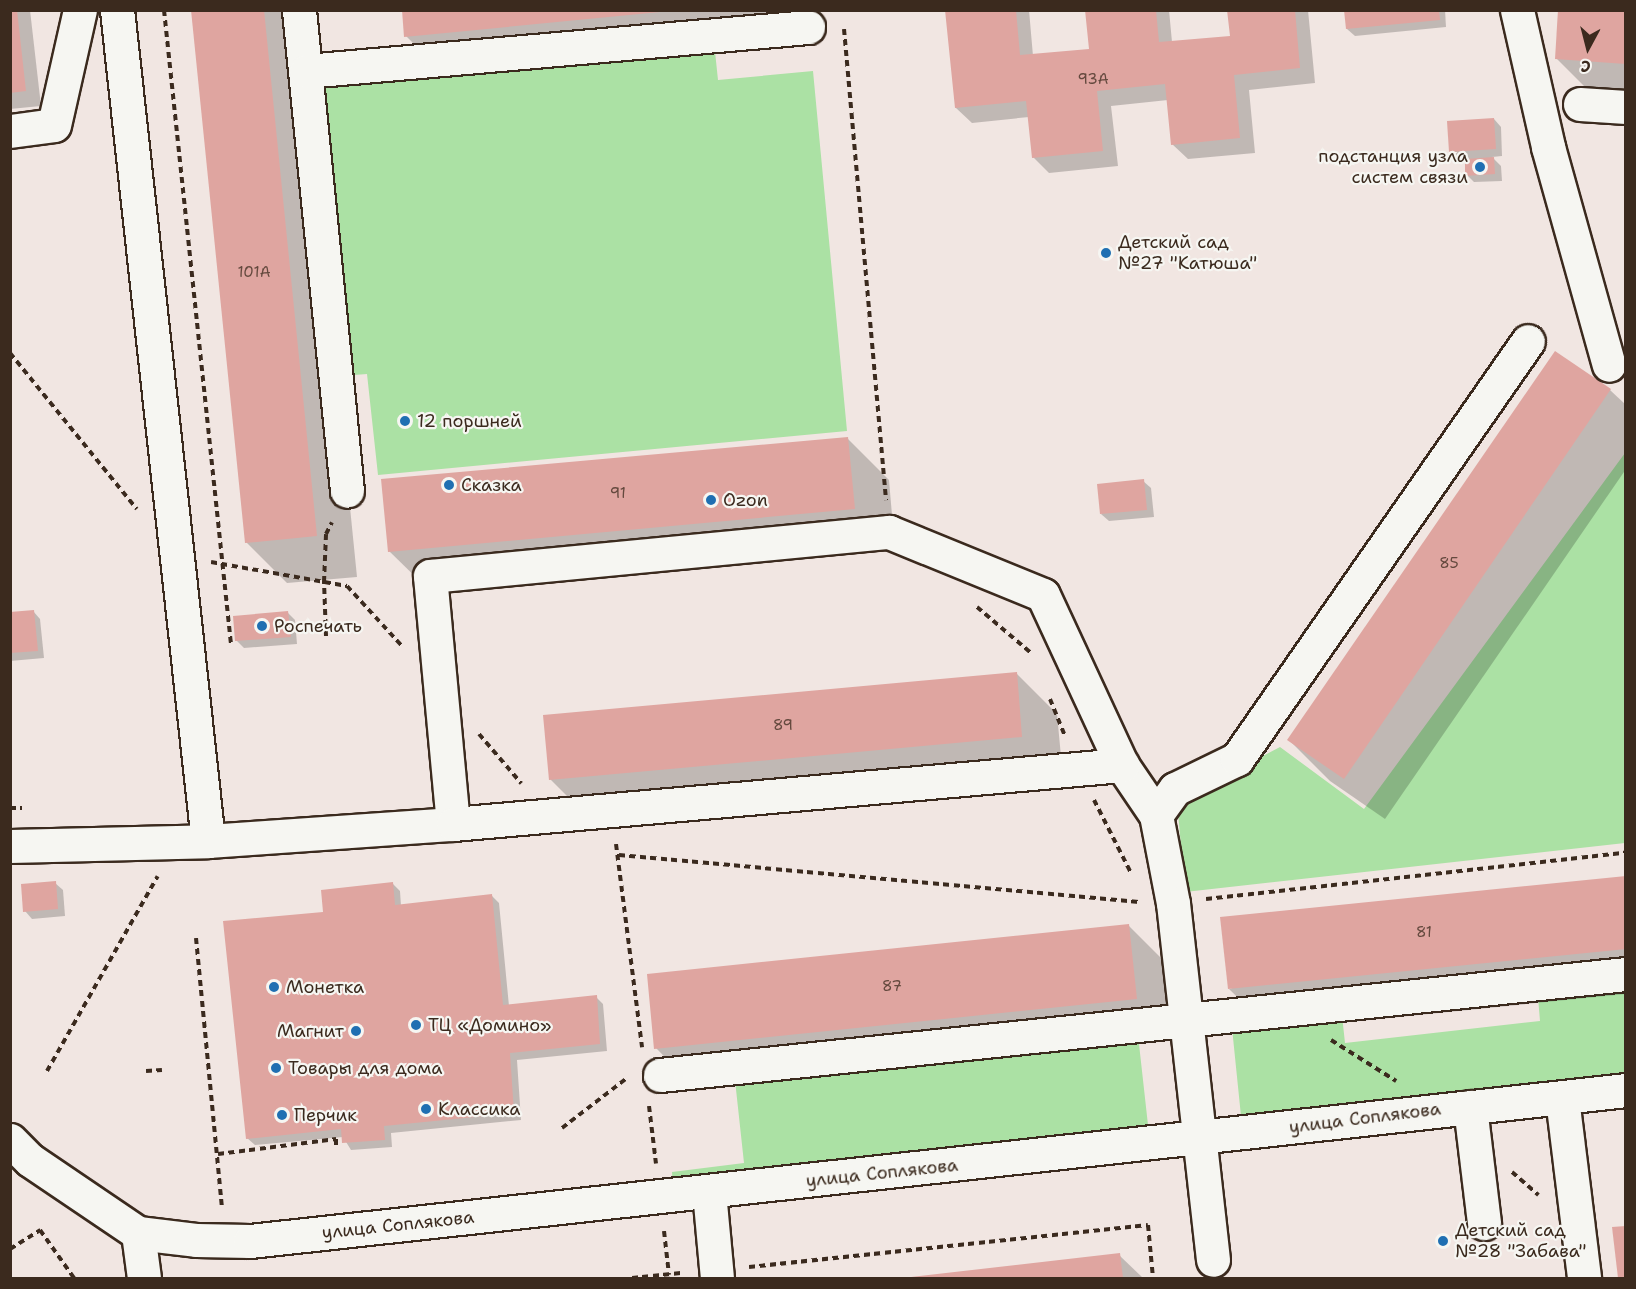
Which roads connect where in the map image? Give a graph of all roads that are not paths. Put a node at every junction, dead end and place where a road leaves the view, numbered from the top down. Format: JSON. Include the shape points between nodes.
{"nodes":[{"id":1,"x":80,"y":10,"type":"edge"},
{"id":2,"x":117,"y":10,"type":"edge"},
{"id":3,"x":299,"y":10,"type":"edge"},
{"id":4,"x":1517,"y":10,"type":"edge"},
{"id":5,"x":808,"y":27,"type":"dead end"},
{"id":6,"x":306,"y":70,"type":"junction"},
{"id":7,"x":1580,"y":104,"type":"dead end"},
{"id":8,"x":1626,"y":107,"type":"edge"},
{"id":9,"x":10,"y":131,"type":"edge"},
{"id":10,"x":1527,"y":341,"type":"dead end"},
{"id":11,"x":1609,"y":365,"type":"dead end"},
{"id":12,"x":346,"y":491,"type":"road end"},
{"id":13,"x":1122,"y":765,"type":"junction"},
{"id":14,"x":1156,"y":815,"type":"junction"},
{"id":15,"x":453,"y":824,"type":"junction"},
{"id":16,"x":192,"y":842,"type":"junction"},
{"id":17,"x":10,"y":846,"type":"edge"},
{"id":18,"x":1626,"y":974,"type":"edge"},
{"id":19,"x":1186,"y":1020,"type":"junction"},
{"id":20,"x":648,"y":1073,"type":"road end"},
{"id":21,"x":1626,"y":1090,"type":"edge"},
{"id":22,"x":1562,"y":1098,"type":"junction"},
{"id":23,"x":1470,"y":1107,"type":"junction"},
{"id":24,"x":1200,"y":1139,"type":"junction"},
{"id":25,"x":17,"y":1159,"type":"edge"},
{"id":26,"x":709,"y":1192,"type":"junction"},
{"id":27,"x":1484,"y":1223,"type":"dead end"},
{"id":28,"x":138,"y":1233,"type":"junction"},
{"id":29,"x":1213,"y":1260,"type":"dead end"},
{"id":30,"x":717,"y":1274,"type":"edge"},
{"id":31,"x":144,"y":1278,"type":"edge"},
{"id":32,"x":1584,"y":1278,"type":"edge"}],
"edges":[{"from":1,"to":9,"type":"street","via":[[54,125]]},
{"from":2,"to":16,"type":"street","via":[[175,556]]},
{"from":3,"to":6,"type":"street"},
{"from":4,"to":11,"type":"street","via":[[1548,147]]},
{"from":5,"to":6,"type":"street"},
{"from":6,"to":12,"type":"street"},
{"from":7,"to":8,"type":"street"},
{"from":10,"to":14,"type":"street","via":[[1237,759],[1175,789]]},
{"from":13,"to":14,"type":"street"},
{"from":13,"to":15,"type":"street"},
{"from":13,"to":15,"type":"street","via":[[1043,595],[889,532],[430,576]]},
{"from":14,"to":19,"type":"street","via":[[1173,903]]},
{"from":15,"to":16,"type":"street"},
{"from":16,"to":17,"type":"street"},
{"from":18,"to":19,"type":"street"},
{"from":19,"to":20,"type":"street"},
{"from":19,"to":24,"type":"street"},
{"from":21,"to":22,"type":"street","name":"улица Соплякова"},
{"from":22,"to":23,"type":"street","name":"улица Соплякова"},
{"from":22,"to":32,"type":"street"},
{"from":23,"to":24,"type":"street","name":"улица Соплякова"},
{"from":23,"to":27,"type":"street"},
{"from":24,"to":26,"type":"street","name":"улица Соплякова"},
{"from":24,"to":29,"type":"street"},
{"from":25,"to":28,"type":"street"},
{"from":26,"to":28,"type":"street","name":"улица Соплякова","via":[[250,1241]]},
{"from":26,"to":30,"type":"street"},
{"from":28,"to":31,"type":"street"}]}
